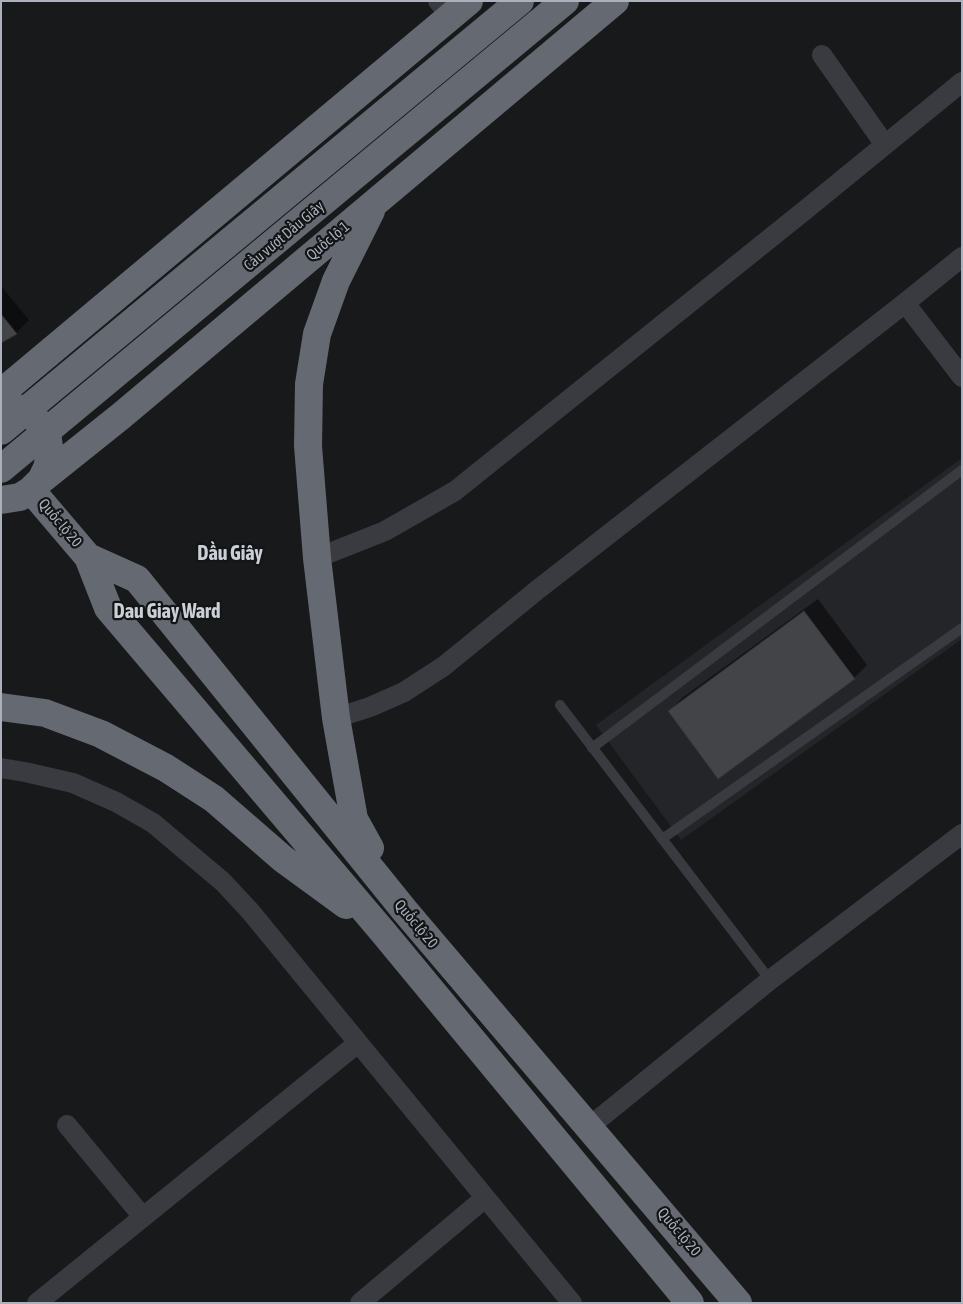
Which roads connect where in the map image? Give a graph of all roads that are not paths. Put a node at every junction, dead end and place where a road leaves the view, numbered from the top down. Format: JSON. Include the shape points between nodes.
{"nodes":[{"id":1,"x":520,"y":1,"type":"edge"},
{"id":2,"x":565,"y":1,"type":"edge"},
{"id":3,"x":615,"y":1,"type":"edge"},
{"id":4,"x":452,"y":6,"type":"edge"},
{"id":5,"x":822,"y":55,"type":"dead end"},
{"id":6,"x":962,"y":82,"type":"edge"},
{"id":7,"x":886,"y":145,"type":"junction"},
{"id":8,"x":376,"y":200,"type":"junction"},
{"id":9,"x":962,"y":257,"type":"edge"},
{"id":10,"x":905,"y":303,"type":"junction"},
{"id":11,"x":962,"y":377,"type":"edge"},
{"id":12,"x":1,"y":393,"type":"edge"},
{"id":13,"x":1,"y":406,"type":"edge"},
{"id":14,"x":1,"y":431,"type":"edge"},
{"id":15,"x":1,"y":469,"type":"edge"},
{"id":16,"x":962,"y":470,"type":"edge"},
{"id":17,"x":19,"y":496,"type":"edge"},
{"id":18,"x":88,"y":557,"type":"junction"},
{"id":19,"x":317,"y":558,"type":"junction"},
{"id":20,"x":962,"y":628,"type":"edge"},
{"id":21,"x":560,"y":705,"type":"dead end"},
{"id":22,"x":1,"y":707,"type":"edge"},
{"id":23,"x":336,"y":718,"type":"junction"},
{"id":24,"x":592,"y":748,"type":"junction"},
{"id":25,"x":1,"y":768,"type":"edge"},
{"id":26,"x":962,"y":834,"type":"edge"},
{"id":27,"x":662,"y":839,"type":"junction"},
{"id":28,"x":405,"y":911,"type":"junction"},
{"id":29,"x":383,"y":932,"type":"junction"},
{"id":30,"x":770,"y":980,"type":"junction"},
{"id":31,"x":358,"y":1043,"type":"junction"},
{"id":32,"x":67,"y":1125,"type":"dead end"},
{"id":33,"x":589,"y":1126,"type":"junction"},
{"id":34,"x":485,"y":1198,"type":"junction"},
{"id":35,"x":143,"y":1217,"type":"junction"},
{"id":36,"x":37,"y":1303,"type":"edge"},
{"id":37,"x":360,"y":1303,"type":"edge"},
{"id":38,"x":572,"y":1303,"type":"edge"},
{"id":39,"x":690,"y":1303,"type":"edge"},
{"id":40,"x":738,"y":1303,"type":"edge"}],
"edges":[{"from":1,"to":14,"type":"highway","name":"Cầu vượt Dầu Giây","bridge":true},
{"from":2,"to":15,"type":"highway","name":"Cầu vượt Dầu Giây","bridge":true},
{"from":3,"to":8,"type":"highway","name":"Quốc lộ 1"},
{"from":4,"to":12,"type":"highway"},
{"from":5,"to":7,"type":"street"},
{"from":6,"to":7,"type":"street"},
{"from":7,"to":19,"type":"street","via":[[454,491],[385,531]]},
{"from":8,"to":17,"type":"highway","name":"Quốc lộ 1","via":[[121,416]]},
{"from":8,"to":19,"type":"highway","via":[[336,281],[317,334],[309,384],[308,446]]},
{"from":9,"to":10,"type":"street"},
{"from":10,"to":11,"type":"street"},
{"from":10,"to":23,"type":"street","via":[[444,666],[404,692],[370,708]]},
{"from":13,"to":17,"type":"highway","via":[[23,410],[34,417],[48,440],[47,468]]},
{"from":16,"to":24,"type":"lane"},
{"from":17,"to":18,"type":"highway","name":"Quốc lộ 20"},
{"from":18,"to":28,"type":"highway","name":"Quốc lộ 20","via":[[138,579]]},
{"from":18,"to":29,"type":"highway","name":"Quốc lộ 20","via":[[108,608]]},
{"from":19,"to":23,"type":"highway"},
{"from":20,"to":27,"type":"lane"},
{"from":21,"to":24,"type":"lane"},
{"from":22,"to":29,"type":"highway","via":[[45,714],[101,734],[166,768],[214,799],[283,859]]},
{"from":23,"to":28,"type":"highway","via":[[354,819]]},
{"from":24,"to":27,"type":"lane"},
{"from":25,"to":31,"type":"street","via":[[73,784],[116,802],[153,824],[223,882]]},
{"from":26,"to":30,"type":"street"},
{"from":27,"to":30,"type":"lane"},
{"from":28,"to":33,"type":"highway","name":"Quốc lộ 20"},
{"from":29,"to":39,"type":"highway","name":"Quốc lộ 20"},
{"from":30,"to":33,"type":"street"},
{"from":31,"to":34,"type":"street"},
{"from":31,"to":35,"type":"street"},
{"from":32,"to":35,"type":"street"},
{"from":33,"to":40,"type":"highway","name":"Quốc lộ 20"},
{"from":34,"to":37,"type":"street"},
{"from":34,"to":38,"type":"street"},
{"from":35,"to":36,"type":"street"}]}
